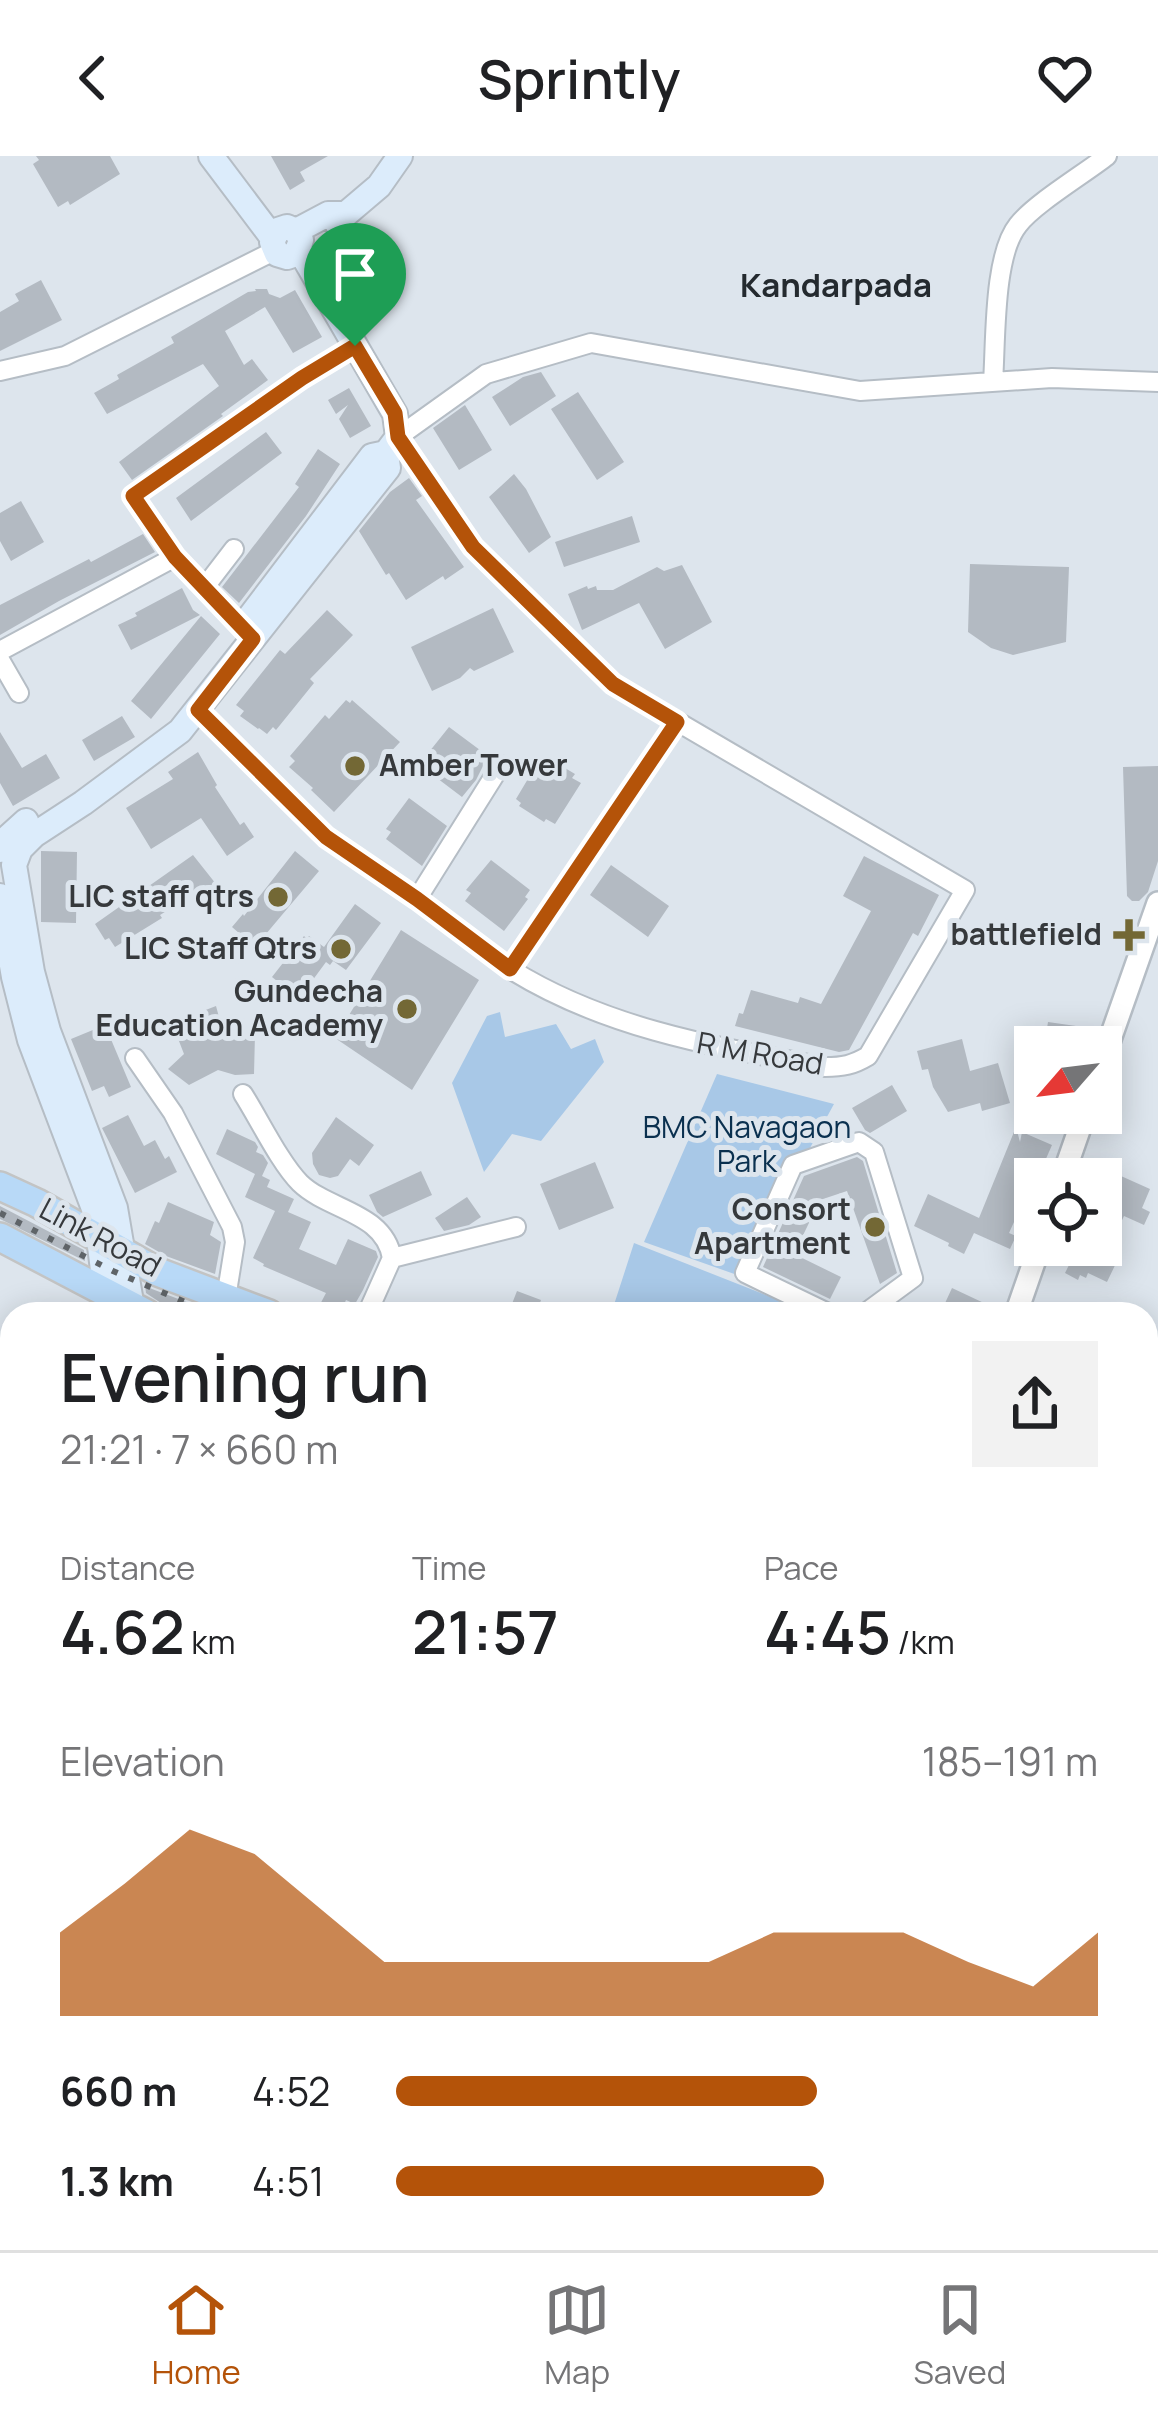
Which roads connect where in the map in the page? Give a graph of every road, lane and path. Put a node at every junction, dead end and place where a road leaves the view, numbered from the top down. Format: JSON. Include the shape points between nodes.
{"nodes":[{"id":1,"x":211,"y":156,"type":"edge"},
{"id":2,"x":232,"y":156,"type":"edge"},
{"id":3,"x":400,"y":156,"type":"edge"},
{"id":4,"x":1107,"y":156,"type":"edge"},
{"id":5,"x":287,"y":242,"type":"junction"},
{"id":6,"x":350,"y":349,"type":"junction"},
{"id":7,"x":0,"y":371,"type":"edge"},
{"id":8,"x":993,"y":382,"type":"junction"},
{"id":9,"x":1158,"y":382,"type":"edge"},
{"id":10,"x":392,"y":445,"type":"junction"},
{"id":11,"x":234,"y":549,"type":"dead end"},
{"id":12,"x":175,"y":557,"type":"junction"},
{"id":13,"x":204,"y":588,"type":"junction"},
{"id":14,"x":247,"y":633,"type":"junction"},
{"id":15,"x":0,"y":651,"type":"edge"},
{"id":16,"x":0,"y":660,"type":"edge"},
{"id":17,"x":19,"y":693,"type":"dead end"},
{"id":18,"x":198,"y":710,"type":"junction"},
{"id":19,"x":677,"y":722,"type":"junction"},
{"id":20,"x":501,"y":766,"type":"dead end"},
{"id":21,"x":0,"y":850,"type":"edge"},
{"id":22,"x":0,"y":896,"type":"edge"},
{"id":23,"x":417,"y":899,"type":"junction"},
{"id":24,"x":1158,"y":903,"type":"edge"},
{"id":25,"x":1151,"y":945,"type":"edge"},
{"id":26,"x":510,"y":969,"type":"junction"},
{"id":27,"x":1117,"y":1026,"type":"edge"},
{"id":28,"x":135,"y":1058,"type":"dead end"},
{"id":29,"x":243,"y":1094,"type":"dead end"},
{"id":30,"x":0,"y":1186,"type":"edge"},
{"id":31,"x":516,"y":1227,"type":"dead end"},
{"id":32,"x":0,"y":1237,"type":"edge"},
{"id":33,"x":100,"y":1239,"type":"junction"},
{"id":34,"x":125,"y":1253,"type":"junction"},
{"id":35,"x":392,"y":1258,"type":"junction"},
{"id":36,"x":1033,"y":1266,"type":"edge"},
{"id":37,"x":106,"y":1294,"type":"junction"},
{"id":38,"x":226,"y":1298,"type":"junction"},
{"id":39,"x":120,"y":1302,"type":"edge"},
{"id":40,"x":135,"y":1302,"type":"edge"},
{"id":41,"x":237,"y":1302,"type":"edge"},
{"id":42,"x":372,"y":1302,"type":"edge"},
{"id":43,"x":805,"y":1302,"type":"edge"},
{"id":44,"x":880,"y":1302,"type":"edge"},
{"id":45,"x":1020,"y":1302,"type":"edge"}],
"edges":[{"from":1,"to":5,"type":"main road","name":"R M Road"},
{"from":2,"to":5,"type":"main road","name":"R M Road"},
{"from":3,"to":5,"type":"main road","via":[[337,226]]},
{"from":4,"to":8,"type":"street","via":[[1010,238]]},
{"from":5,"to":6,"type":"main road","name":"R M Road"},
{"from":5,"to":7,"type":"street","via":[[65,356]]},
{"from":6,"to":10,"type":"main road","name":"R M Road","via":[[395,413]]},
{"from":6,"to":12,"type":"street","via":[[133,496]]},
{"from":8,"to":9,"type":"street"},
{"from":8,"to":10,"type":"street","via":[[860,391],[591,343],[486,374]]},
{"from":10,"to":14,"type":"main road","via":[[388,468],[343,495]]},
{"from":10,"to":19,"type":"street","name":"R M Road","via":[[473,547],[613,684]]},
{"from":11,"to":13,"type":"street"},
{"from":12,"to":13,"type":"street"},
{"from":12,"to":15,"type":"street"},
{"from":13,"to":14,"type":"street"},
{"from":14,"to":18,"type":"main road"},
{"from":14,"to":21,"type":"main road","via":[[170,720],[25,821]]},
{"from":16,"to":17,"type":"street"},
{"from":18,"to":23,"type":"street","via":[[326,837]]},
{"from":18,"to":34,"type":"main road","via":[[34,835],[14,866],[48,1031]]},
{"from":19,"to":26,"type":"street"},
{"from":19,"to":26,"type":"street","name":"R M Road","via":[[964,890],[868,1056],[825,1067],[698,1044],[637,1027]]},
{"from":20,"to":23,"type":"street"},
{"from":22,"to":33,"type":"main road","via":[[30,1040]]},
{"from":23,"to":26,"type":"street"},
{"from":24,"to":25,"type":"street"},
{"from":25,"to":27,"type":"street"},
{"from":28,"to":38,"type":"street","via":[[232,1227]]},
{"from":29,"to":35,"type":"street","via":[[297,1180],[389,1240]]},
{"from":30,"to":33,"type":"main road","name":"Link Road"},
{"from":31,"to":35,"type":"street"},
{"from":32,"to":37,"type":"main road","name":"Link Road"},
{"from":33,"to":34,"type":"main road","name":"Link Road"},
{"from":33,"to":37,"type":"main road"},
{"from":34,"to":38,"type":"main road","name":"Link Road"},
{"from":34,"to":40,"type":"main road"},
{"from":35,"to":42,"type":"street"},
{"from":36,"to":45,"type":"street"},
{"from":37,"to":39,"type":"main road","name":"Link Road"},
{"from":38,"to":41,"type":"main road","name":"Link Road"},
{"from":43,"to":44,"type":"street","via":[[745,1273],[793,1165],[859,1142],[874,1152],[913,1278]]}]}
